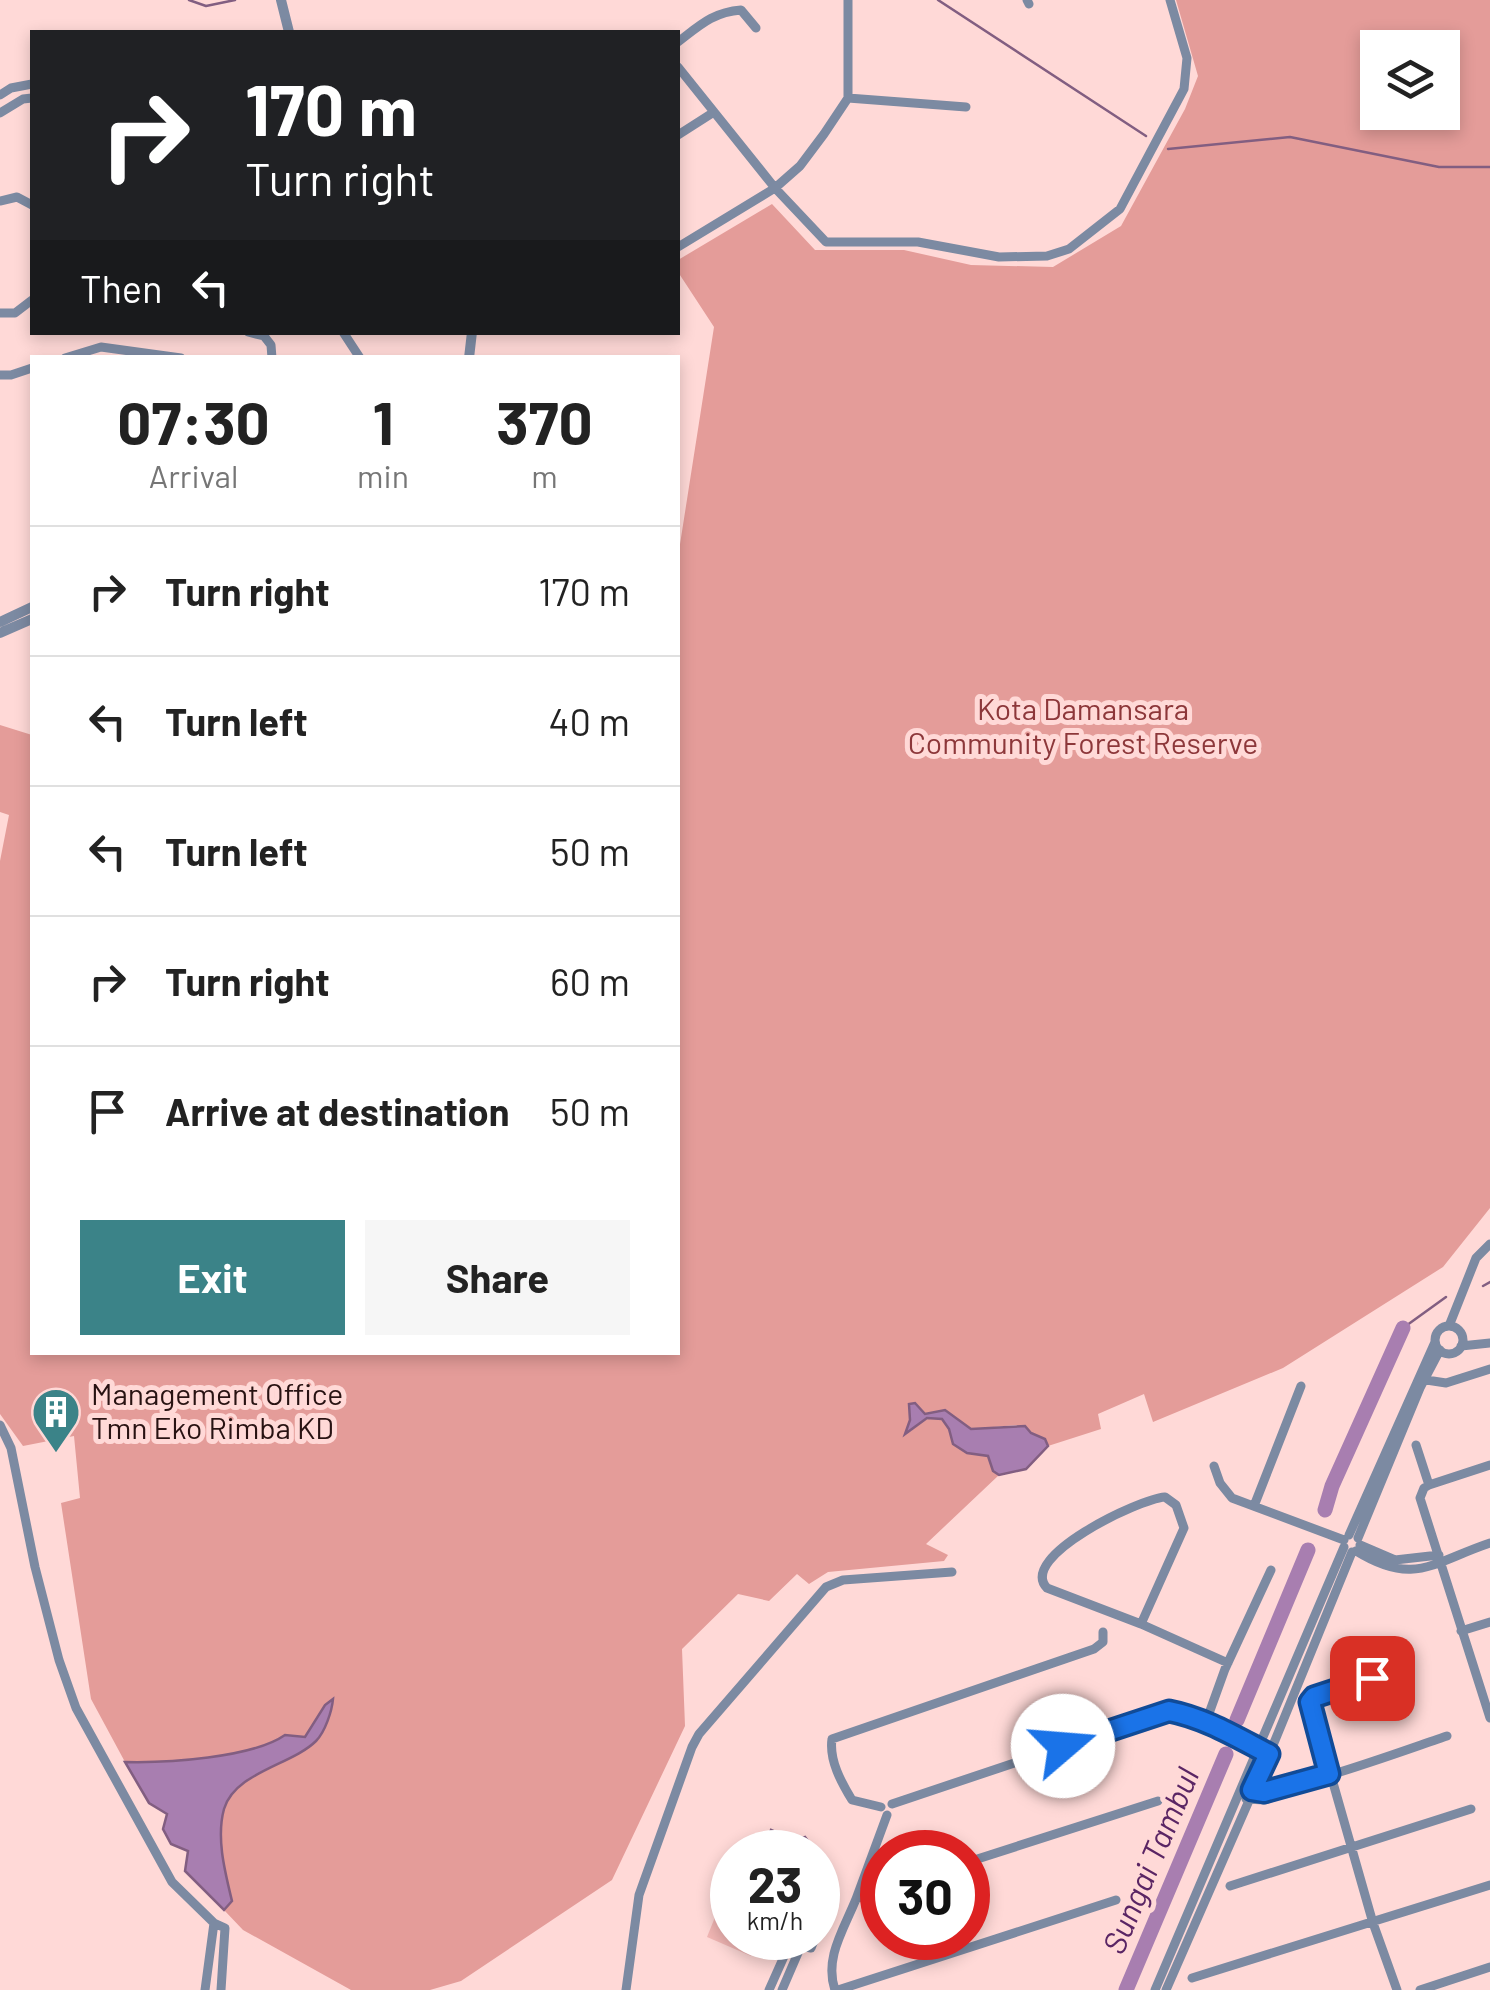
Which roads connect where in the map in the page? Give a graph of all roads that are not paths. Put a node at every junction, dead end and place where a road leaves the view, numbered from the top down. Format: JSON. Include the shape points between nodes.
{"nodes":[{"id":1,"x":281,"y":0,"type":"edge"},
{"id":2,"x":746,"y":0,"type":"edge"},
{"id":3,"x":848,"y":0,"type":"edge"},
{"id":4,"x":1170,"y":0,"type":"edge"},
{"id":5,"x":741,"y":10,"type":"junction"},
{"id":6,"x":756,"y":28,"type":"dead end"},
{"id":7,"x":288,"y":30,"type":"edge"},
{"id":8,"x":680,"y":41,"type":"edge"},
{"id":9,"x":680,"y":69,"type":"edge"},
{"id":10,"x":30,"y":84,"type":"edge"},
{"id":11,"x":0,"y":95,"type":"edge"},
{"id":12,"x":30,"y":98,"type":"edge"},
{"id":13,"x":848,"y":98,"type":"junction"},
{"id":14,"x":966,"y":107,"type":"dead end"},
{"id":15,"x":0,"y":112,"type":"edge"},
{"id":16,"x":714,"y":112,"type":"junction"},
{"id":17,"x":680,"y":134,"type":"edge"},
{"id":18,"x":775,"y":188,"type":"junction"},
{"id":19,"x":0,"y":201,"type":"edge"},
{"id":20,"x":30,"y":205,"type":"edge"},
{"id":21,"x":680,"y":245,"type":"edge"},
{"id":22,"x":30,"y":302,"type":"edge"},
{"id":23,"x":0,"y":313,"type":"edge"},
{"id":24,"x":260,"y":335,"type":"edge"},
{"id":25,"x":75,"y":355,"type":"edge"},
{"id":26,"x":159,"y":355,"type":"edge"},
{"id":27,"x":272,"y":355,"type":"edge"},
{"id":28,"x":30,"y":368,"type":"edge"},
{"id":29,"x":0,"y":375,"type":"edge"},
{"id":30,"x":30,"y":608,"type":"edge"},
{"id":31,"x":30,"y":620,"type":"edge"},
{"id":32,"x":0,"y":622,"type":"edge"},
{"id":33,"x":0,"y":633,"type":"edge"},
{"id":34,"x":1490,"y":1244,"type":"edge"},
{"id":35,"x":1448,"y":1326,"type":"junction"},
{"id":36,"x":1490,"y":1343,"type":"edge"},
{"id":37,"x":1438,"y":1346,"type":"junction"},
{"id":38,"x":1461,"y":1346,"type":"junction"},
{"id":39,"x":1490,"y":1369,"type":"edge"},
{"id":40,"x":1420,"y":1379,"type":"junction"},
{"id":41,"x":1300,"y":1386,"type":"dead end"},
{"id":42,"x":0,"y":1425,"type":"edge"},
{"id":43,"x":1416,"y":1445,"type":"dead end"},
{"id":44,"x":1490,"y":1465,"type":"edge"},
{"id":45,"x":1214,"y":1466,"type":"dead end"},
{"id":46,"x":1429,"y":1484,"type":"junction"},
{"id":47,"x":1254,"y":1506,"type":"junction"},
{"id":48,"x":1490,"y":1543,"type":"edge"},
{"id":49,"x":1352,"y":1544,"type":"junction"},
{"id":50,"x":1439,"y":1559,"type":"junction"},
{"id":51,"x":1272,"y":1570,"type":"dead end"},
{"id":52,"x":952,"y":1572,"type":"dead end"},
{"id":53,"x":1490,"y":1622,"type":"edge"},
{"id":54,"x":1141,"y":1624,"type":"junction"},
{"id":55,"x":1462,"y":1631,"type":"junction"},
{"id":56,"x":1103,"y":1632,"type":"dead end"},
{"id":57,"x":1228,"y":1663,"type":"junction"},
{"id":58,"x":1402,"y":1669,"type":"dead end"},
{"id":59,"x":1487,"y":1703,"type":"edge"},
{"id":60,"x":1490,"y":1718,"type":"edge"},
{"id":61,"x":1207,"y":1721,"type":"junction"},
{"id":62,"x":1447,"y":1736,"type":"dead end"},
{"id":63,"x":1258,"y":1749,"type":"junction"},
{"id":64,"x":1269,"y":1754,"type":"junction"},
{"id":65,"x":1326,"y":1775,"type":"junction"},
{"id":66,"x":1245,"y":1793,"type":"junction"},
{"id":67,"x":1158,"y":1801,"type":"dead end"},
{"id":68,"x":887,"y":1809,"type":"junction"},
{"id":69,"x":1471,"y":1809,"type":"dead end"},
{"id":70,"x":1351,"y":1848,"type":"junction"},
{"id":71,"x":990,"y":1855,"type":"edge"},
{"id":72,"x":1490,"y":1885,"type":"edge"},
{"id":73,"x":1230,"y":1886,"type":"dead end"},
{"id":74,"x":860,"y":1897,"type":"edge"},
{"id":75,"x":856,"y":1898,"type":"junction"},
{"id":76,"x":1116,"y":1900,"type":"dead end"},
{"id":77,"x":214,"y":1923,"type":"junction"},
{"id":78,"x":1372,"y":1923,"type":"junction"},
{"id":79,"x":783,"y":1960,"type":"edge"},
{"id":80,"x":788,"y":1960,"type":"edge"},
{"id":81,"x":1490,"y":1967,"type":"edge"},
{"id":82,"x":1192,"y":1978,"type":"dead end"},
{"id":83,"x":206,"y":1990,"type":"edge"},
{"id":84,"x":222,"y":1990,"type":"edge"},
{"id":85,"x":626,"y":1990,"type":"edge"},
{"id":86,"x":770,"y":1990,"type":"edge"},
{"id":87,"x":782,"y":1990,"type":"edge"},
{"id":88,"x":837,"y":1990,"type":"edge"},
{"id":89,"x":1156,"y":1990,"type":"edge"},
{"id":90,"x":1166,"y":1990,"type":"edge"},
{"id":91,"x":1397,"y":1990,"type":"edge"},
{"id":92,"x":1420,"y":1990,"type":"edge"}],
"edges":[{"from":1,"to":7,"type":"street"},
{"from":2,"to":5,"type":"street"},
{"from":3,"to":13,"type":"street"},
{"from":4,"to":18,"type":"street","via":[[1188,58],[1184,89],[1120,209],[1070,248],[1047,256],[999,257],[918,242],[826,242]]},
{"from":5,"to":6,"type":"street"},
{"from":5,"to":8,"type":"street","via":[[718,13]]},
{"from":9,"to":16,"type":"street"},
{"from":10,"to":11,"type":"street"},
{"from":12,"to":15,"type":"street"},
{"from":13,"to":14,"type":"street"},
{"from":13,"to":18,"type":"street","via":[[800,166]]},
{"from":16,"to":17,"type":"street"},
{"from":16,"to":18,"type":"street"},
{"from":18,"to":21,"type":"street"},
{"from":19,"to":20,"type":"street","via":[[17,197]]},
{"from":22,"to":23,"type":"street","via":[[15,313]]},
{"from":24,"to":27,"type":"street"},
{"from":25,"to":26,"type":"street","via":[[102,347]]},
{"from":28,"to":29,"type":"street"},
{"from":30,"to":32,"type":"street"},
{"from":31,"to":33,"type":"street"},
{"from":34,"to":35,"type":"street","via":[[1476,1258]]},
{"from":35,"to":37,"type":"street","via":[[1440,1329]]},
{"from":35,"to":38,"type":"street","via":[[1460,1332]]},
{"from":36,"to":38,"type":"street"},
{"from":37,"to":38,"type":"street","via":[[1451,1353]]},
{"from":37,"to":40,"type":"street"},
{"from":39,"to":40,"type":"street","via":[[1446,1383]]},
{"from":40,"to":49,"type":"street"},
{"from":41,"to":47,"type":"street"},
{"from":42,"to":77,"type":"street","via":[[76,1708],[172,1882]]},
{"from":43,"to":46,"type":"street"},
{"from":44,"to":46,"type":"street"},
{"from":45,"to":47,"type":"street","via":[[1227,1494]]},
{"from":46,"to":50,"type":"street","via":[[1420,1498]]},
{"from":47,"to":49,"type":"street"},
{"from":48,"to":50,"type":"street"},
{"from":49,"to":50,"type":"street","via":[[1394,1560]]},
{"from":49,"to":63,"type":"street"},
{"from":49,"to":64,"type":"street"},
{"from":50,"to":55,"type":"street"},
{"from":51,"to":57,"type":"street"},
{"from":52,"to":85,"type":"street","via":[[826,1586],[699,1734],[639,1894]]},
{"from":53,"to":55,"type":"street"},
{"from":54,"to":54,"type":"street","via":[[1047,1588],[1040,1573],[1048,1558],[1116,1513],[1165,1497],[1176,1505],[1184,1528]]},
{"from":54,"to":57,"type":"street"},
{"from":55,"to":59,"type":"street"},
{"from":56,"to":68,"type":"street","via":[[1099,1646],[832,1738],[834,1763],[852,1800]]},
{"from":57,"to":61,"type":"street"},
{"from":58,"to":65,"type":"street","via":[[1314,1697]]},
{"from":59,"to":60,"type":"street"},
{"from":61,"to":63,"type":"street"},
{"from":61,"to":68,"type":"street","via":[[1169,1711]]},
{"from":62,"to":65,"type":"street"},
{"from":63,"to":64,"type":"street"},
{"from":63,"to":66,"type":"street"},
{"from":64,"to":66,"type":"street"},
{"from":65,"to":66,"type":"street"},
{"from":65,"to":70,"type":"street"},
{"from":66,"to":89,"type":"street"},
{"from":66,"to":90,"type":"street"},
{"from":67,"to":71,"type":"street"},
{"from":68,"to":75,"type":"street"},
{"from":69,"to":70,"type":"street"},
{"from":70,"to":73,"type":"street"},
{"from":70,"to":78,"type":"street"},
{"from":72,"to":78,"type":"street"},
{"from":74,"to":75,"type":"street"},
{"from":75,"to":88,"type":"street","via":[[831,1961]]},
{"from":76,"to":88,"type":"street"},
{"from":77,"to":83,"type":"street"},
{"from":77,"to":84,"type":"street","via":[[225,1928]]},
{"from":78,"to":82,"type":"street"},
{"from":78,"to":91,"type":"street"},
{"from":79,"to":86,"type":"street"},
{"from":80,"to":87,"type":"street"},
{"from":81,"to":92,"type":"street"}]}
